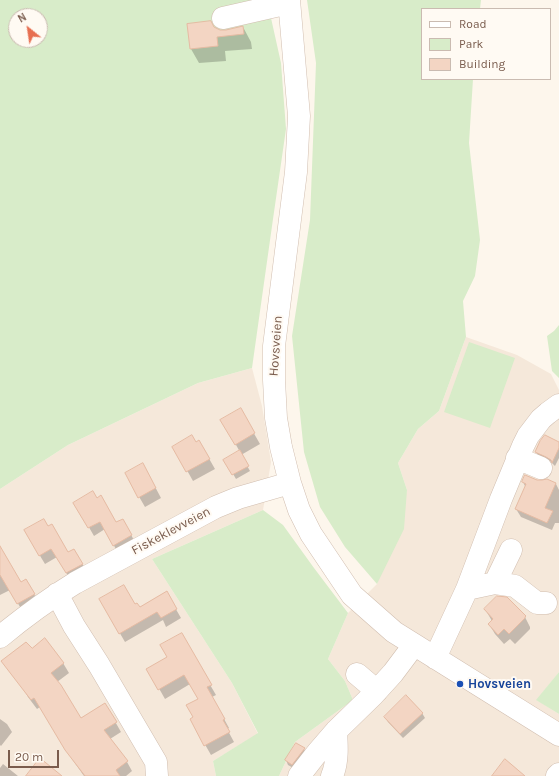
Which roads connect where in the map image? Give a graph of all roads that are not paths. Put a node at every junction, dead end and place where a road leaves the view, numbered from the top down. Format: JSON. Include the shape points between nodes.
{"nodes":[{"id":1,"x":289,"y":2,"type":"edge"},
{"id":2,"x":223,"y":18,"type":"dead end"},
{"id":3,"x":559,"y":405,"type":"edge"},
{"id":4,"x":517,"y":458,"type":"junction"},
{"id":5,"x":541,"y":468,"type":"dead end"},
{"id":6,"x":290,"y":483,"type":"junction"},
{"id":7,"x":511,"y":550,"type":"dead end"},
{"id":8,"x":495,"y":583,"type":"junction"},
{"id":9,"x":467,"y":589,"type":"junction"},
{"id":10,"x":57,"y":594,"type":"junction"},
{"id":11,"x":546,"y":603,"type":"dead end"},
{"id":12,"x":0,"y":637,"type":"edge"},
{"id":13,"x":414,"y":645,"type":"junction"},
{"id":14,"x":435,"y":658,"type":"junction"},
{"id":15,"x":357,"y":674,"type":"dead end"},
{"id":16,"x":377,"y":691,"type":"junction"},
{"id":17,"x":336,"y":731,"type":"junction"},
{"id":18,"x":559,"y":735,"type":"edge"},
{"id":19,"x":157,"y":776,"type":"edge"},
{"id":20,"x":299,"y":776,"type":"edge"},
{"id":21,"x":332,"y":776,"type":"edge"}],
"edges":[{"from":1,"to":2,"type":"street"},
{"from":1,"to":6,"type":"street","name":"Hovsveien","via":[[299,116],[294,188],[274,346],[274,380],[276,418]]},
{"from":3,"to":4,"type":"street","via":[[541,419],[528,436]]},
{"from":4,"to":5,"type":"street"},
{"from":4,"to":9,"type":"street"},
{"from":6,"to":10,"type":"street","name":"Fiskeklevveien","via":[[216,507]]},
{"from":6,"to":13,"type":"street","name":"Hovsveien","via":[[311,534],[352,595],[394,632]]},
{"from":7,"to":8,"type":"street"},
{"from":8,"to":9,"type":"street"},
{"from":8,"to":11,"type":"street","via":[[515,586],[537,603]]},
{"from":9,"to":14,"type":"street"},
{"from":10,"to":12,"type":"street","name":"Fiskeklevveien"},
{"from":10,"to":19,"type":"street","via":[[156,762]]},
{"from":13,"to":14,"type":"street","name":"Hovsveien"},
{"from":13,"to":16,"type":"street"},
{"from":14,"to":18,"type":"street","name":"Hovsveien"},
{"from":15,"to":16,"type":"street"},
{"from":16,"to":17,"type":"street"},
{"from":17,"to":20,"type":"street"},
{"from":17,"to":21,"type":"street","via":[[337,751]]}]}
